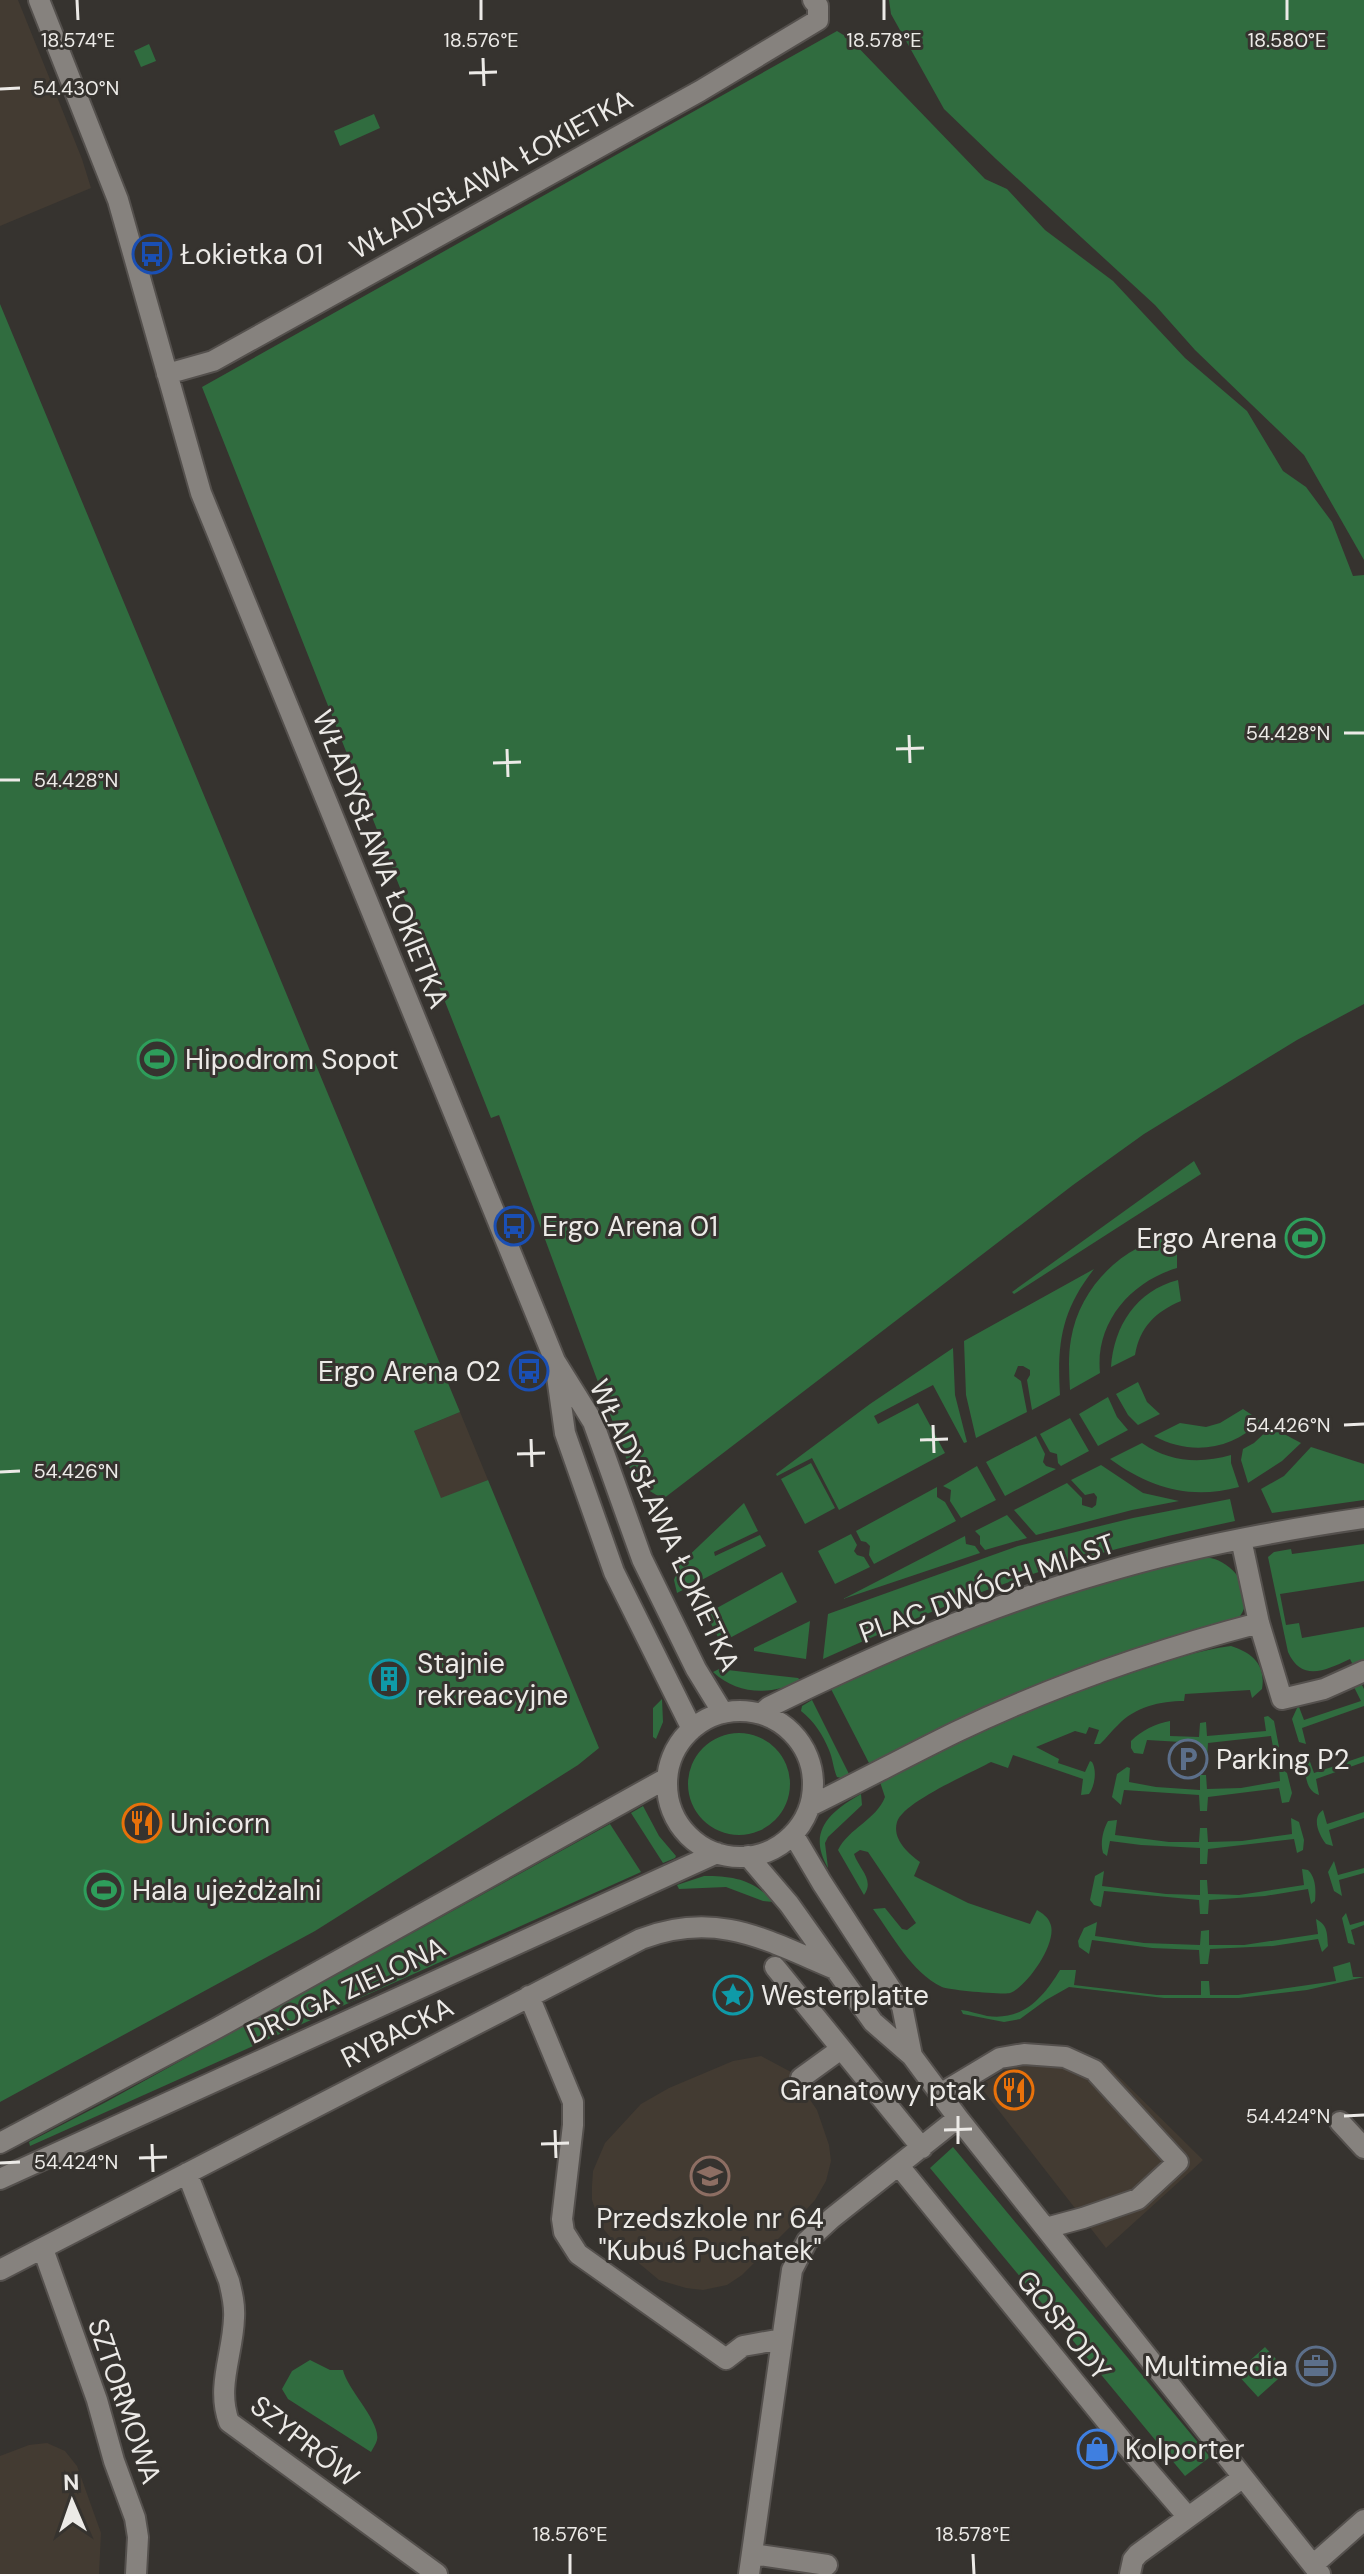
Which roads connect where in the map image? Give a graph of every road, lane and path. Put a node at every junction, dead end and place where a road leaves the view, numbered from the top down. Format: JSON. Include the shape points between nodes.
{"nodes":[{"id":1,"x":39,"y":0,"type":"edge"},
{"id":2,"x":813,"y":0,"type":"edge"},
{"id":3,"x":167,"y":374,"type":"junction"},
{"id":4,"x":555,"y":1361,"type":"junction"},
{"id":5,"x":1364,"y":1518,"type":"edge"},
{"id":6,"x":1241,"y":1539,"type":"junction"},
{"id":7,"x":1259,"y":1623,"type":"junction"},
{"id":8,"x":1364,"y":1671,"type":"edge"},
{"id":9,"x":723,"y":1713,"type":"junction"},
{"id":10,"x":761,"y":1714,"type":"junction"},
{"id":11,"x":692,"y":1729,"type":"junction"},
{"id":12,"x":667,"y":1778,"type":"junction"},
{"id":13,"x":810,"y":1806,"type":"junction"},
{"id":14,"x":793,"y":1834,"type":"junction"},
{"id":15,"x":717,"y":1853,"type":"junction"},
{"id":16,"x":748,"y":1856,"type":"junction"},
{"id":17,"x":775,"y":1967,"type":"dead end"},
{"id":18,"x":835,"y":1969,"type":"junction"},
{"id":19,"x":529,"y":1996,"type":"junction"},
{"id":20,"x":841,"y":2049,"type":"junction"},
{"id":21,"x":912,"y":2056,"type":"junction"},
{"id":22,"x":801,"y":2078,"type":"dead end"},
{"id":23,"x":940,"y":2094,"type":"junction"},
{"id":24,"x":958,"y":2118,"type":"junction"},
{"id":25,"x":1340,"y":2122,"type":"dead end"},
{"id":26,"x":0,"y":2143,"type":"edge"},
{"id":27,"x":922,"y":2148,"type":"junction"},
{"id":28,"x":1364,"y":2148,"type":"edge"},
{"id":29,"x":899,"y":2166,"type":"junction"},
{"id":30,"x":187,"y":2173,"type":"junction"},
{"id":31,"x":0,"y":2179,"type":"edge"},
{"id":32,"x":1046,"y":2228,"type":"junction"},
{"id":33,"x":43,"y":2249,"type":"junction"},
{"id":34,"x":0,"y":2270,"type":"edge"},
{"id":35,"x":782,"y":2339,"type":"junction"},
{"id":36,"x":1242,"y":2478,"type":"junction"},
{"id":37,"x":1188,"y":2517,"type":"junction"},
{"id":38,"x":1364,"y":2520,"type":"edge"},
{"id":39,"x":751,"y":2564,"type":"edge"},
{"id":40,"x":827,"y":2565,"type":"dead end"},
{"id":41,"x":1316,"y":2569,"type":"edge"},
{"id":42,"x":136,"y":2574,"type":"edge"},
{"id":43,"x":437,"y":2574,"type":"edge"},
{"id":44,"x":1130,"y":2574,"type":"edge"}],
"edges":[{"from":1,"to":3,"type":"street","name":"WŁADYSŁAWA ŁOKIETKA","via":[[118,200]]},
{"from":2,"to":3,"type":"street","name":"WŁADYSŁAWA ŁOKIETKA","via":[[818,20],[700,91],[213,361]]},
{"from":3,"to":4,"type":"street","name":"WŁADYSŁAWA ŁOKIETKA","via":[[201,493]]},
{"from":4,"to":9,"type":"street","name":"WŁADYSŁAWA ŁOKIETKA","via":[[593,1422],[642,1559]]},
{"from":4,"to":11,"type":"street","name":"WŁADYSŁAWA ŁOKIETKA","via":[[565,1433],[614,1572]]},
{"from":5,"to":6,"type":"street","name":"PLAC DWÓCH MIAST"},
{"from":6,"to":7,"type":"street"},
{"from":6,"to":10,"type":"street","name":"PLAC DWÓCH MIAST","via":[[1026,1597],[833,1675]]},
{"from":7,"to":8,"type":"street","via":[[1282,1699],[1324,1689]]},
{"from":7,"to":13,"type":"street","via":[[1056,1689]]},
{"from":9,"to":10,"type":"street"},
{"from":9,"to":11,"type":"street"},
{"from":10,"to":13,"type":"street","via":[[799,1740],[813,1784]]},
{"from":11,"to":12,"type":"street","via":[[671,1760]]},
{"from":12,"to":15,"type":"street","via":[[668,1797],[680,1823]]},
{"from":12,"to":26,"type":"street","name":"DROGA ZIELONA"},
{"from":13,"to":14,"type":"street"},
{"from":14,"to":16,"type":"street","via":[[765,1853]]},
{"from":14,"to":21,"type":"street","name":"GOSPODY","via":[[902,2006]]},
{"from":15,"to":16,"type":"street"},
{"from":15,"to":31,"type":"street","name":"DROGA ZIELONA"},
{"from":16,"to":18,"type":"street","name":"GOSPODY"},
{"from":17,"to":20,"type":"street"},
{"from":18,"to":19,"type":"street","name":"RYBACKA","via":[[736,1929],[685,1928],[641,1939]]},
{"from":18,"to":21,"type":"street","name":"GOSPODY","via":[[873,2022]]},
{"from":19,"to":30,"type":"street","name":"RYBACKA"},
{"from":19,"to":35,"type":"street","via":[[573,2102],[562,2219],[578,2254],[726,2359],[743,2346]]},
{"from":20,"to":22,"type":"street"},
{"from":20,"to":27,"type":"street"},
{"from":21,"to":23,"type":"street","name":"GOSPODY"},
{"from":23,"to":24,"type":"street","name":"GOSPODY"},
{"from":23,"to":32,"type":"street","name":"GOSPODY","via":[[1000,2058],[1065,2057],[1094,2070],[1178,2162],[1138,2199]]},
{"from":24,"to":27,"type":"street"},
{"from":24,"to":32,"type":"street","name":"GOSPODY"},
{"from":25,"to":28,"type":"street"},
{"from":27,"to":29,"type":"street"},
{"from":29,"to":35,"type":"street","via":[[807,2241],[792,2270]]},
{"from":29,"to":37,"type":"street","name":"GOSPODY"},
{"from":30,"to":33,"type":"street","name":"RYBACKA"},
{"from":30,"to":43,"type":"street","name":"SZYPRÓW","via":[[233,2297],[223,2396],[229,2422]]},
{"from":32,"to":36,"type":"street","name":"GOSPODY"},
{"from":33,"to":34,"type":"street","name":"RYBACKA"},
{"from":33,"to":42,"type":"street","name":"SZTORMOWA","via":[[135,2518]]},
{"from":35,"to":39,"type":"street"},
{"from":36,"to":37,"type":"street"},
{"from":36,"to":41,"type":"street","name":"GOSPODY"},
{"from":37,"to":44,"type":"street","via":[[1138,2554]]},
{"from":38,"to":41,"type":"street","name":"GOSPODY"},
{"from":39,"to":40,"type":"street"}]}
